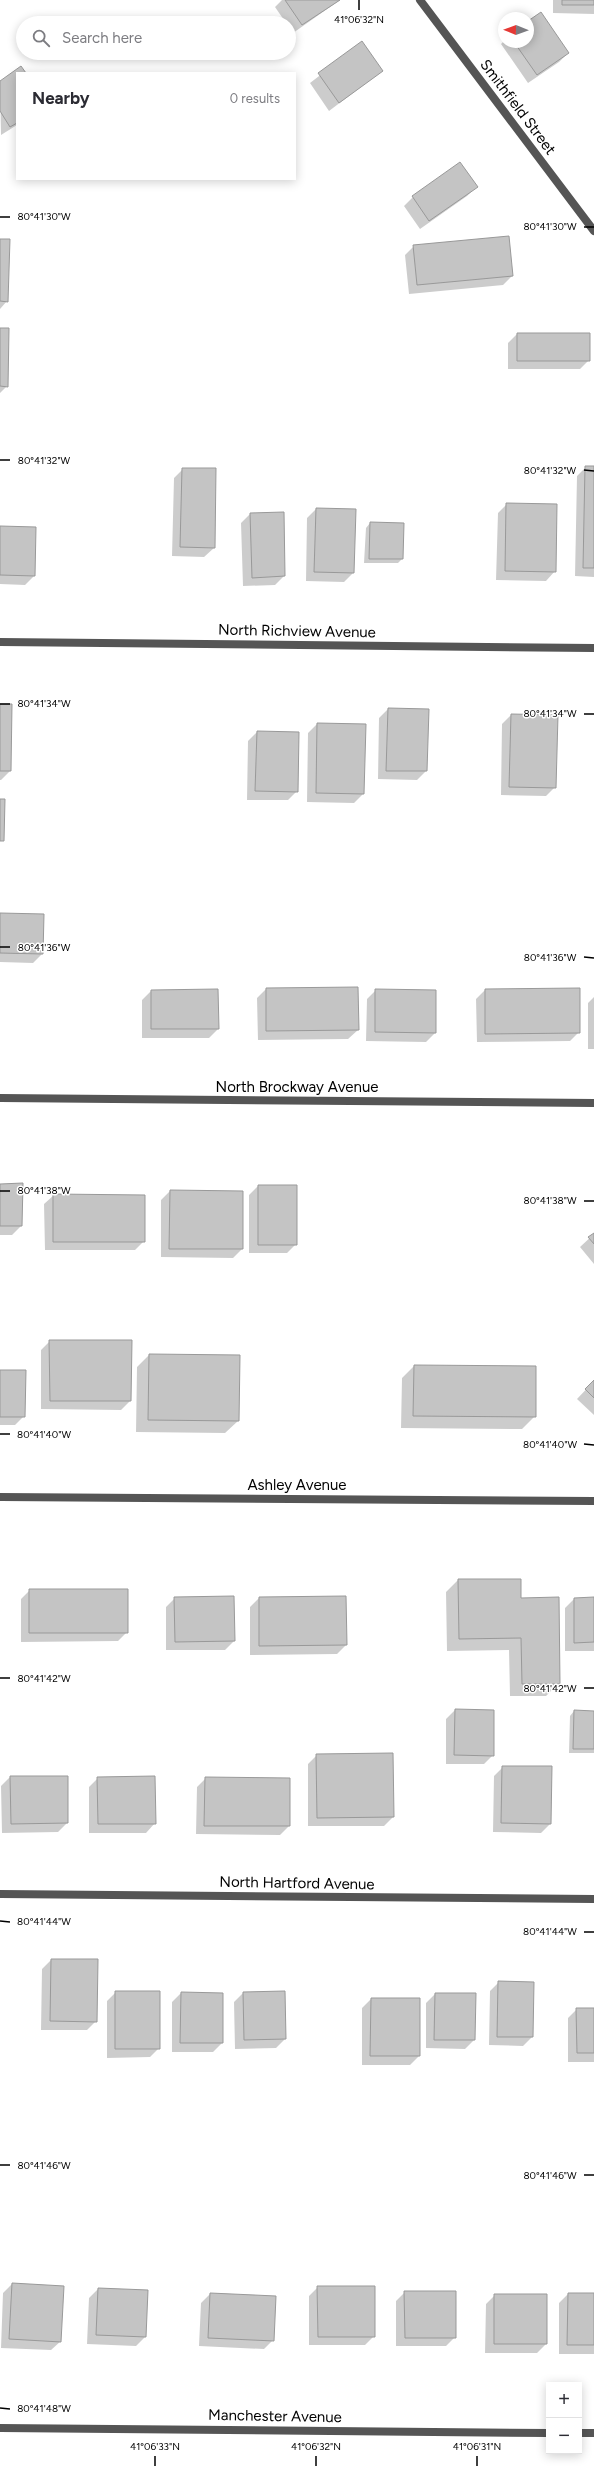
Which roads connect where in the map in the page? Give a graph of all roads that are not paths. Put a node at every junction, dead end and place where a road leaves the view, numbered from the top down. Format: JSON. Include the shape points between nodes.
{"nodes":[{"id":1,"x":420,"y":0,"type":"edge"},
{"id":2,"x":594,"y":231,"type":"edge"},
{"id":3,"x":0,"y":642,"type":"edge"},
{"id":4,"x":594,"y":648,"type":"edge"},
{"id":5,"x":0,"y":1098,"type":"edge"},
{"id":6,"x":594,"y":1103,"type":"edge"},
{"id":7,"x":0,"y":1497,"type":"edge"},
{"id":8,"x":594,"y":1501,"type":"edge"},
{"id":9,"x":0,"y":1894,"type":"edge"},
{"id":10,"x":594,"y":1899,"type":"edge"},
{"id":11,"x":0,"y":2428,"type":"edge"},
{"id":12,"x":546,"y":2433,"type":"edge"},
{"id":13,"x":582,"y":2433,"type":"edge"},
{"id":14,"x":594,"y":2433,"type":"edge"}],
"edges":[{"from":1,"to":2,"type":"street","name":"Smithfield Street"},
{"from":3,"to":4,"type":"street","name":"North Richview Avenue"},
{"from":5,"to":6,"type":"street","name":"North Brockway Avenue"},
{"from":7,"to":8,"type":"street","name":"Ashley Avenue"},
{"from":9,"to":10,"type":"street","name":"North Hartford Avenue"},
{"from":11,"to":12,"type":"street","name":"Manchester Avenue"},
{"from":13,"to":14,"type":"street"}]}
